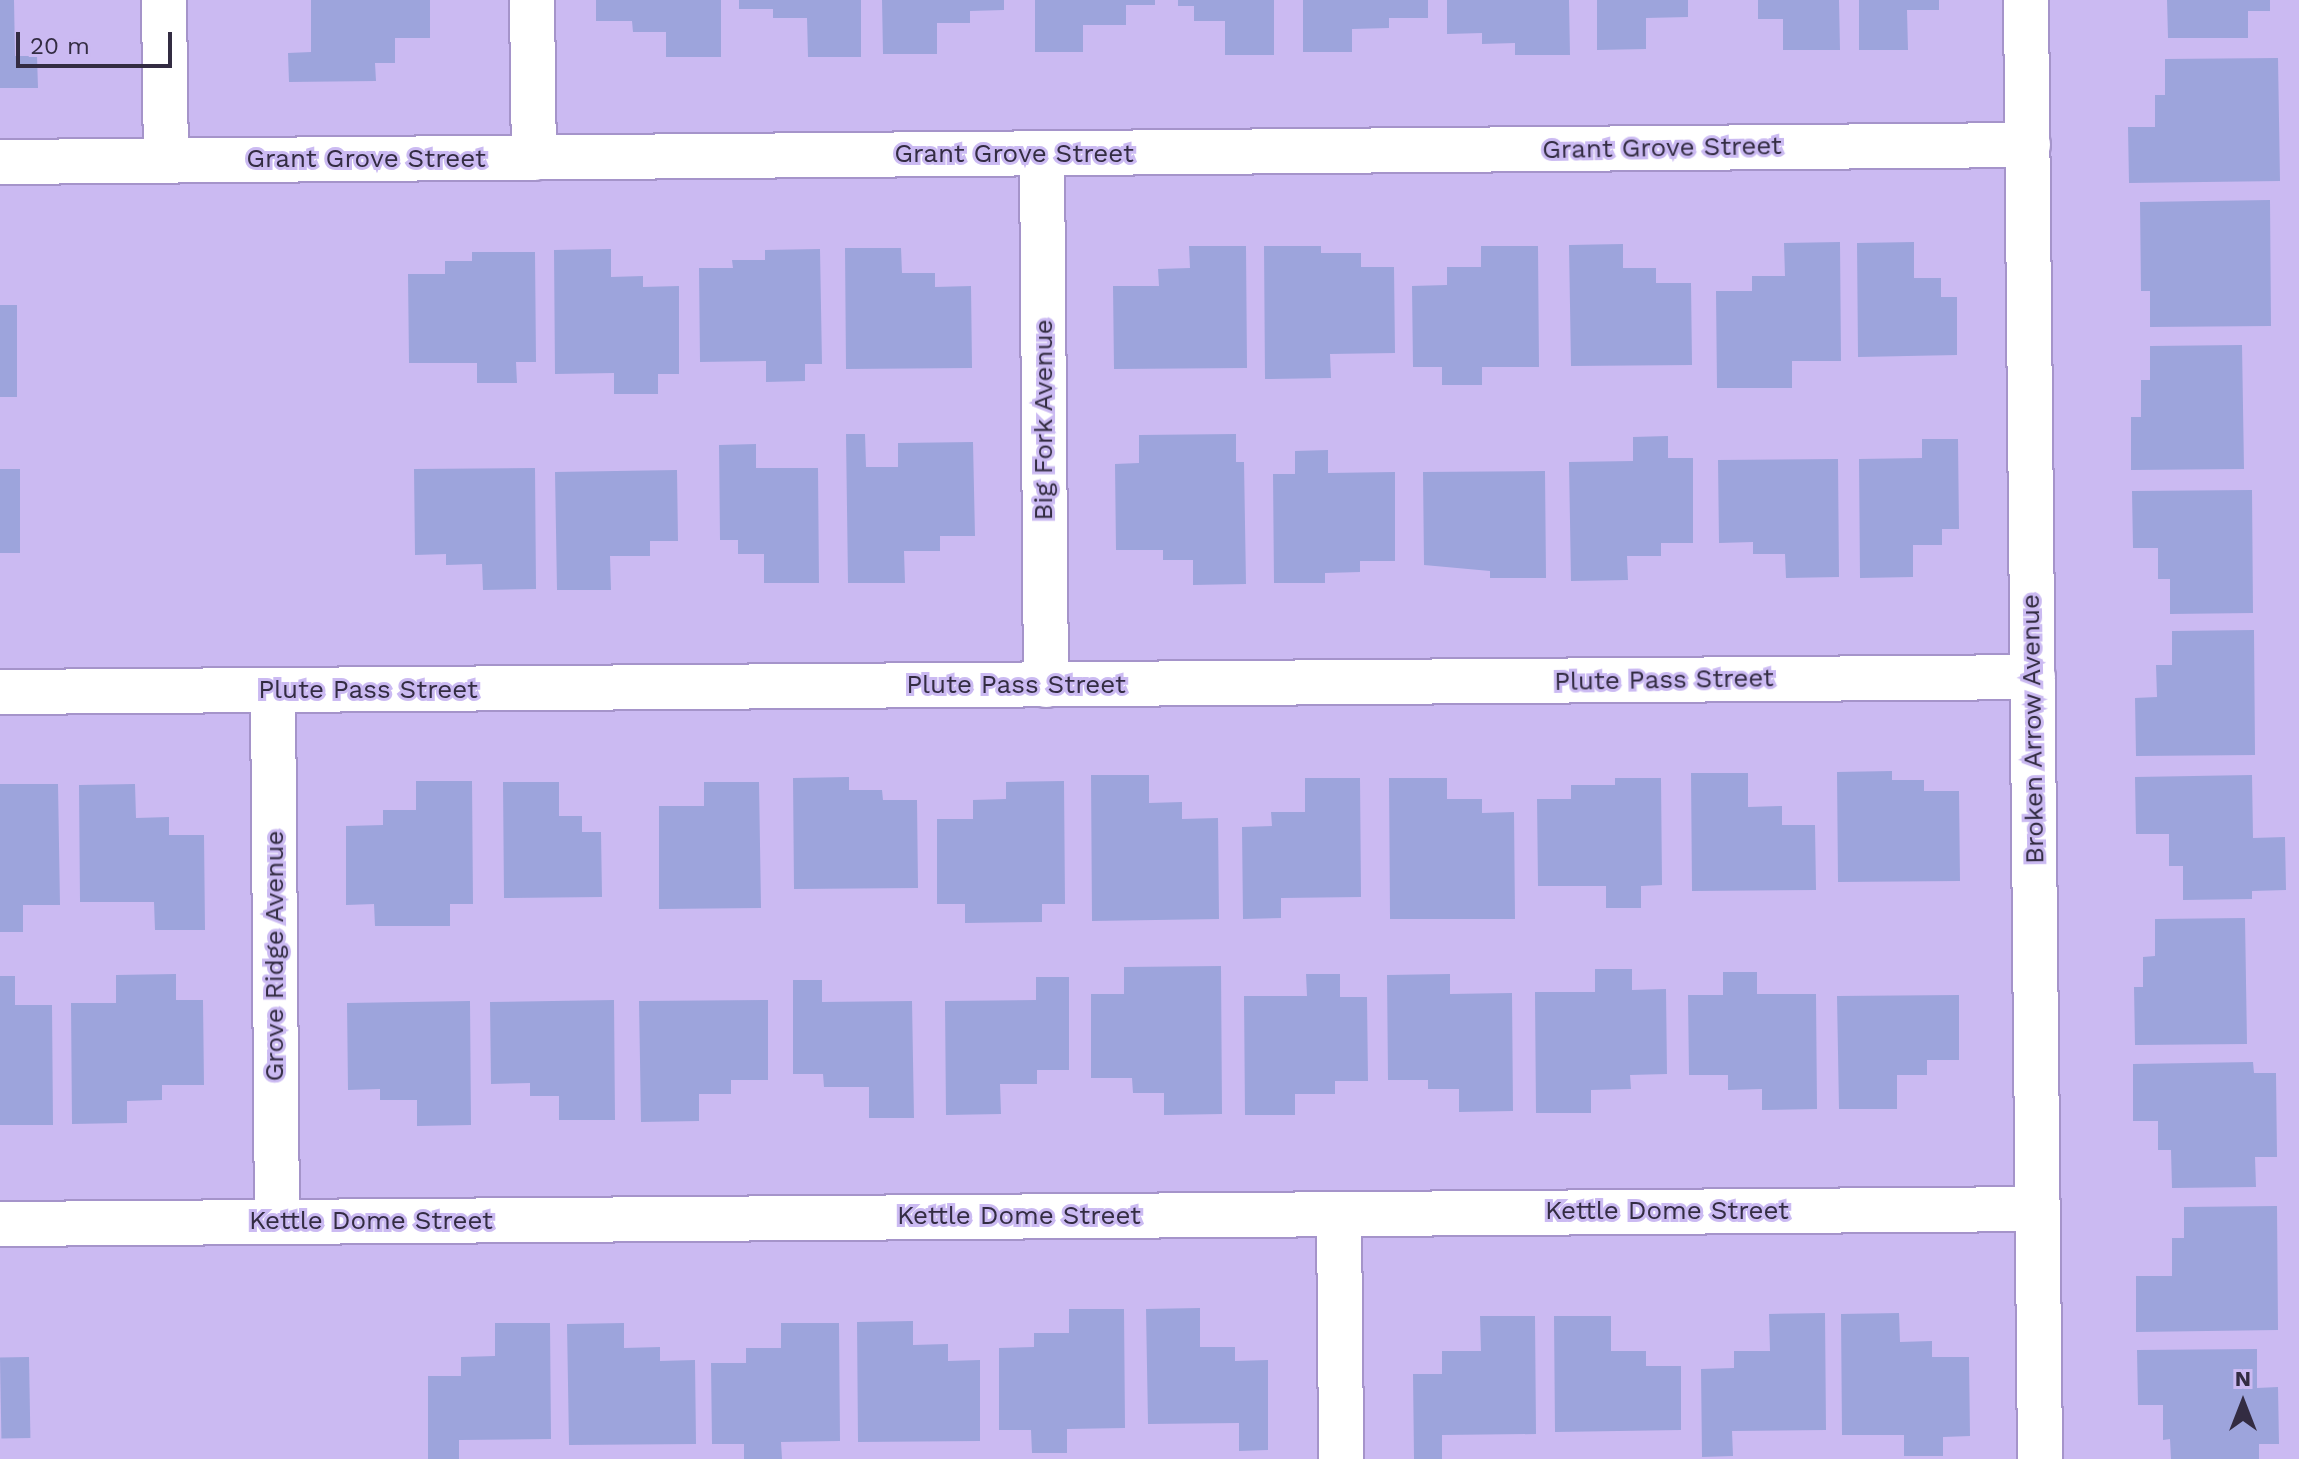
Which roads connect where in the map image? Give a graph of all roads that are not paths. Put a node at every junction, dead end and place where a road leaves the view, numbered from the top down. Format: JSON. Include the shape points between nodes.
{"nodes":[{"id":1,"x":164,"y":0,"type":"edge"},
{"id":2,"x":532,"y":0,"type":"edge"},
{"id":3,"x":2026,"y":0,"type":"edge"},
{"id":4,"x":2028,"y":145,"type":"junction"},
{"id":5,"x":1042,"y":154,"type":"junction"},
{"id":6,"x":534,"y":158,"type":"junction"},
{"id":7,"x":166,"y":160,"type":"junction"},
{"id":8,"x":0,"y":162,"type":"edge"},
{"id":9,"x":2033,"y":677,"type":"junction"},
{"id":10,"x":1046,"y":685,"type":"junction"},
{"id":11,"x":273,"y":691,"type":"junction"},
{"id":12,"x":0,"y":692,"type":"edge"},
{"id":13,"x":2038,"y":1209,"type":"junction"},
{"id":14,"x":1339,"y":1214,"type":"junction"},
{"id":15,"x":277,"y":1222,"type":"junction"},
{"id":16,"x":0,"y":1224,"type":"edge"},
{"id":17,"x":1341,"y":1459,"type":"edge"},
{"id":18,"x":2040,"y":1459,"type":"edge"}],
"edges":[{"from":1,"to":7,"type":"street"},
{"from":2,"to":6,"type":"street"},
{"from":3,"to":4,"type":"street","name":"Broken Arrow Avenue"},
{"from":4,"to":5,"type":"street","name":"Grant Grove Street"},
{"from":4,"to":9,"type":"street","name":"Broken Arrow Avenue"},
{"from":5,"to":6,"type":"street","name":"Grant Grove Street"},
{"from":5,"to":10,"type":"street","name":"Big Fork Avenue"},
{"from":6,"to":7,"type":"street","name":"Grant Grove Street"},
{"from":7,"to":8,"type":"street","name":"Grant Grove Street"},
{"from":9,"to":10,"type":"street","name":"Plute Pass Street"},
{"from":9,"to":13,"type":"street","name":"Broken Arrow Avenue"},
{"from":10,"to":11,"type":"street","name":"Plute Pass Street"},
{"from":11,"to":12,"type":"street","name":"Plute Pass Street"},
{"from":11,"to":15,"type":"street","name":"Grove Ridge Avenue"},
{"from":13,"to":14,"type":"street","name":"Kettle Dome Street"},
{"from":13,"to":18,"type":"street","name":"Broken Arrow Avenue"},
{"from":14,"to":15,"type":"street","name":"Kettle Dome Street"},
{"from":14,"to":17,"type":"street"},
{"from":15,"to":16,"type":"street","name":"Kettle Dome Street"}]}
